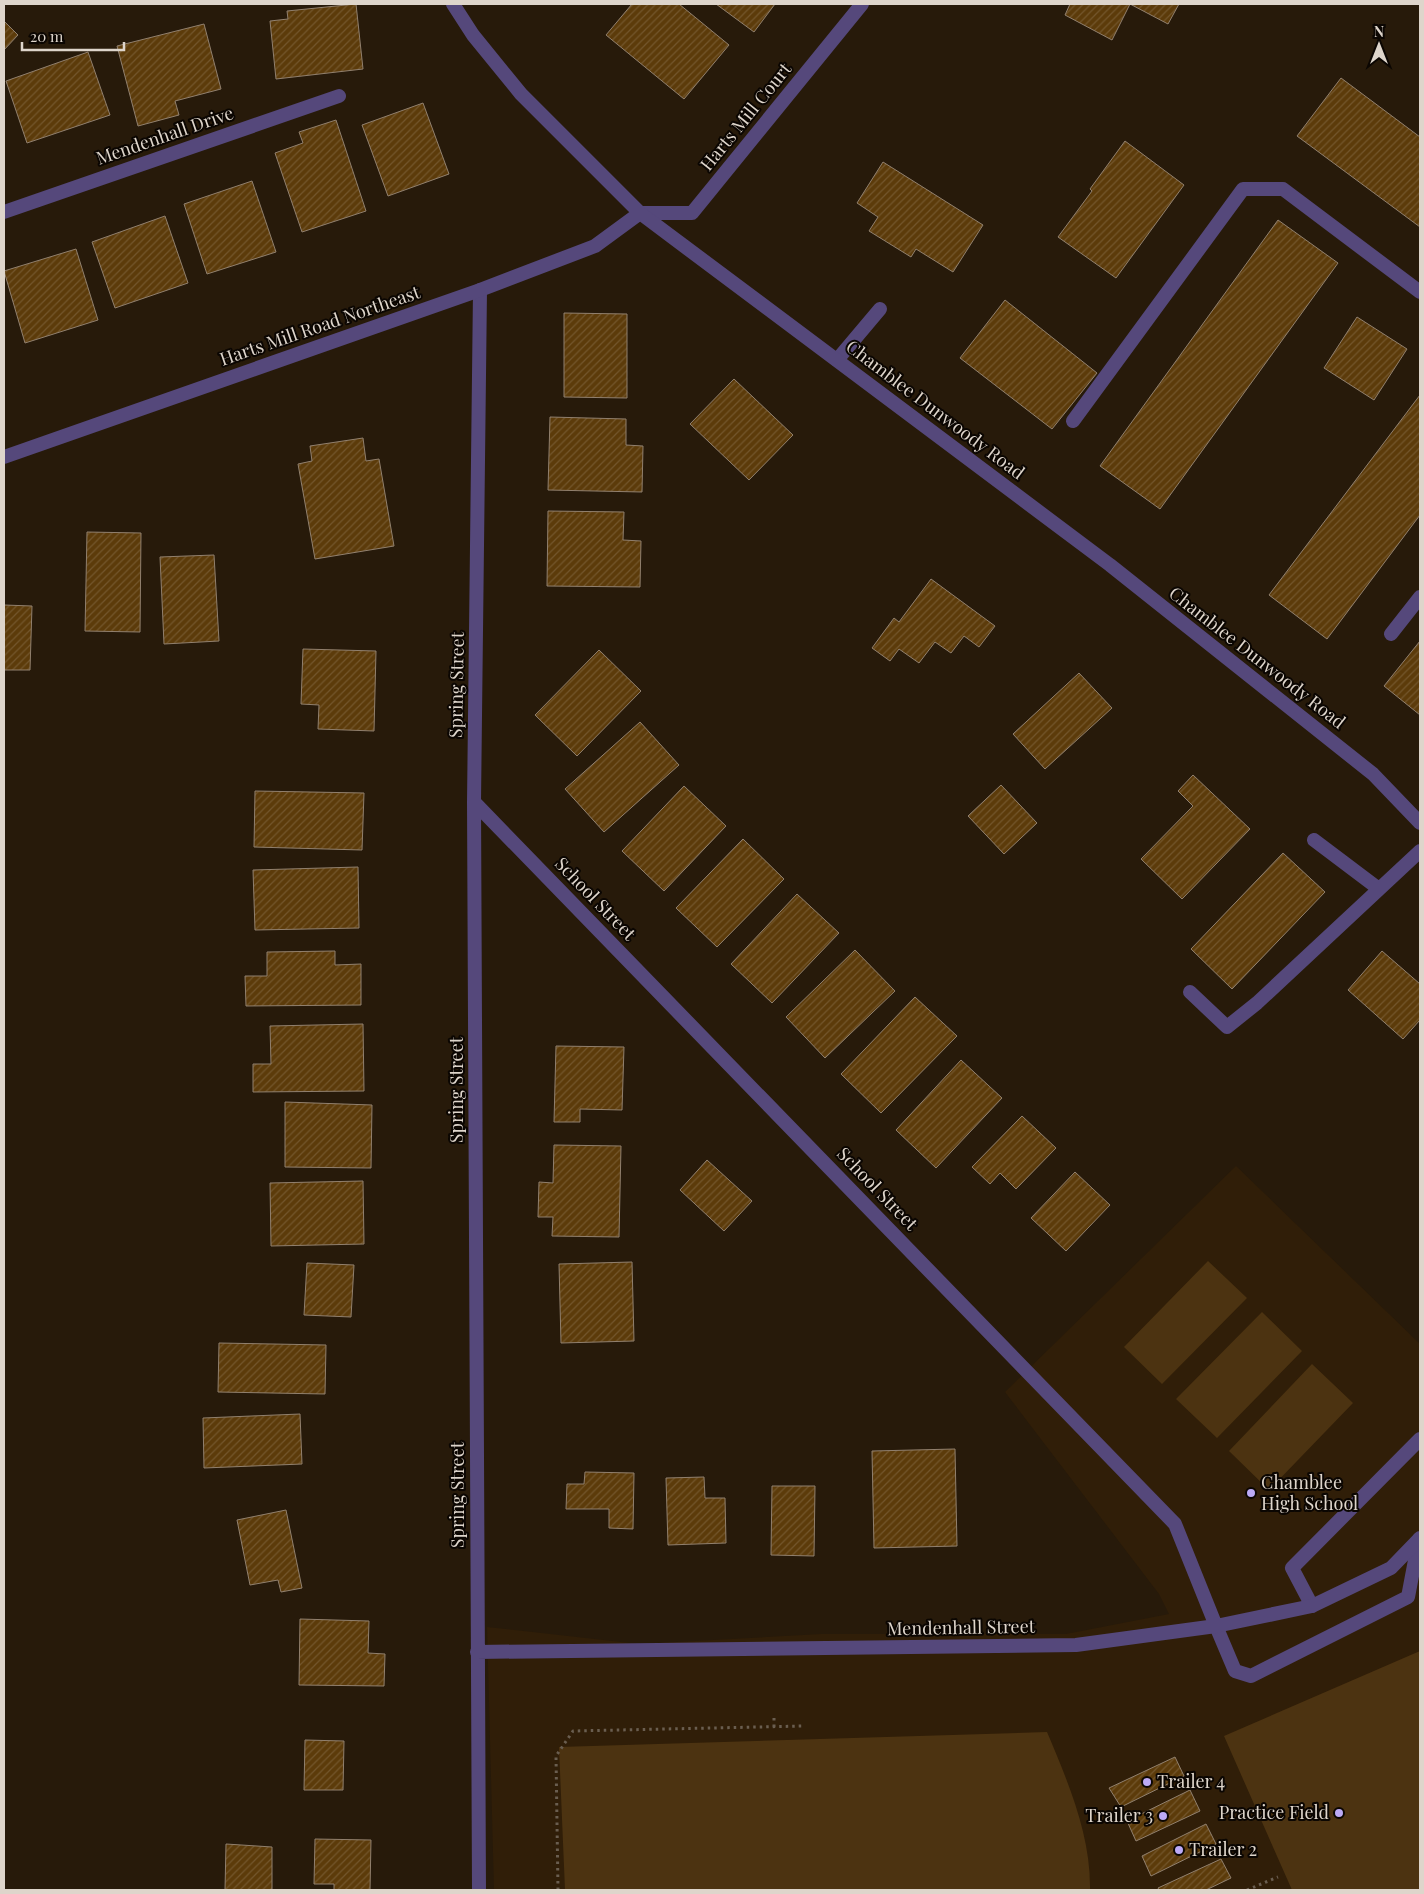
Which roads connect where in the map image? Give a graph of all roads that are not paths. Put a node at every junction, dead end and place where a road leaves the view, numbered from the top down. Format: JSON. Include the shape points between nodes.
{"nodes":[{"id":1,"x":453,"y":4,"type":"edge"},
{"id":2,"x":862,"y":4,"type":"edge"},
{"id":3,"x":338,"y":96,"type":"dead end"},
{"id":4,"x":4,"y":212,"type":"edge"},
{"id":5,"x":640,"y":213,"type":"junction"},
{"id":6,"x":480,"y":290,"type":"junction"},
{"id":7,"x":1420,"y":292,"type":"edge"},
{"id":8,"x":880,"y":309,"type":"dead end"},
{"id":9,"x":837,"y":360,"type":"junction"},
{"id":10,"x":1073,"y":421,"type":"dead end"},
{"id":11,"x":4,"y":456,"type":"edge"},
{"id":12,"x":1420,"y":597,"type":"edge"},
{"id":13,"x":1390,"y":634,"type":"dead end"},
{"id":14,"x":474,"y":802,"type":"junction"},
{"id":15,"x":1420,"y":823,"type":"edge"},
{"id":16,"x":1314,"y":840,"type":"dead end"},
{"id":17,"x":1420,"y":852,"type":"edge"},
{"id":18,"x":1379,"y":890,"type":"junction"},
{"id":19,"x":1190,"y":992,"type":"dead end"},
{"id":20,"x":1420,"y":1439,"type":"edge"},
{"id":21,"x":1420,"y":1538,"type":"edge"},
{"id":22,"x":1312,"y":1606,"type":"junction"},
{"id":23,"x":1216,"y":1626,"type":"junction"},
{"id":24,"x":477,"y":1652,"type":"junction"},
{"id":25,"x":479,"y":1890,"type":"edge"}],
"edges":[{"from":1,"to":5,"type":"street","name":"Chamblee Dunwoody Road","via":[[473,35],[521,94]]},
{"from":2,"to":5,"type":"street","name":"Harts Mill Court","via":[[692,214]]},
{"from":3,"to":4,"type":"street","name":"Mendenhall Drive"},
{"from":5,"to":6,"type":"street","name":"Harts Mill Road Northeast","via":[[595,246]]},
{"from":5,"to":9,"type":"street","name":"Chamblee Dunwoody Road"},
{"from":6,"to":11,"type":"street","name":"Harts Mill Road Northeast"},
{"from":6,"to":14,"type":"street","name":"Spring Street"},
{"from":7,"to":10,"type":"street","via":[[1282,189],[1243,189]]},
{"from":8,"to":9,"type":"street"},
{"from":9,"to":15,"type":"street","name":"Chamblee Dunwoody Road","via":[[1118,571],[1372,774]]},
{"from":12,"to":13,"type":"street"},
{"from":14,"to":23,"type":"street","name":"School Street","via":[[1175,1524]]},
{"from":14,"to":24,"type":"street","name":"Spring Street"},
{"from":16,"to":18,"type":"street"},
{"from":17,"to":18,"type":"street"},
{"from":18,"to":19,"type":"street","via":[[1227,1027]]},
{"from":20,"to":22,"type":"street","via":[[1292,1568]]},
{"from":21,"to":22,"type":"street","name":"Mendenhall Street","via":[[1392,1568]]},
{"from":21,"to":23,"type":"street","name":"School Street","via":[[1408,1597],[1251,1676],[1235,1671]]},
{"from":22,"to":23,"type":"street","name":"Mendenhall Street"},
{"from":23,"to":24,"type":"street","name":"Mendenhall Street","via":[[1076,1645]]},
{"from":24,"to":25,"type":"street","name":"Spring Street"}]}
